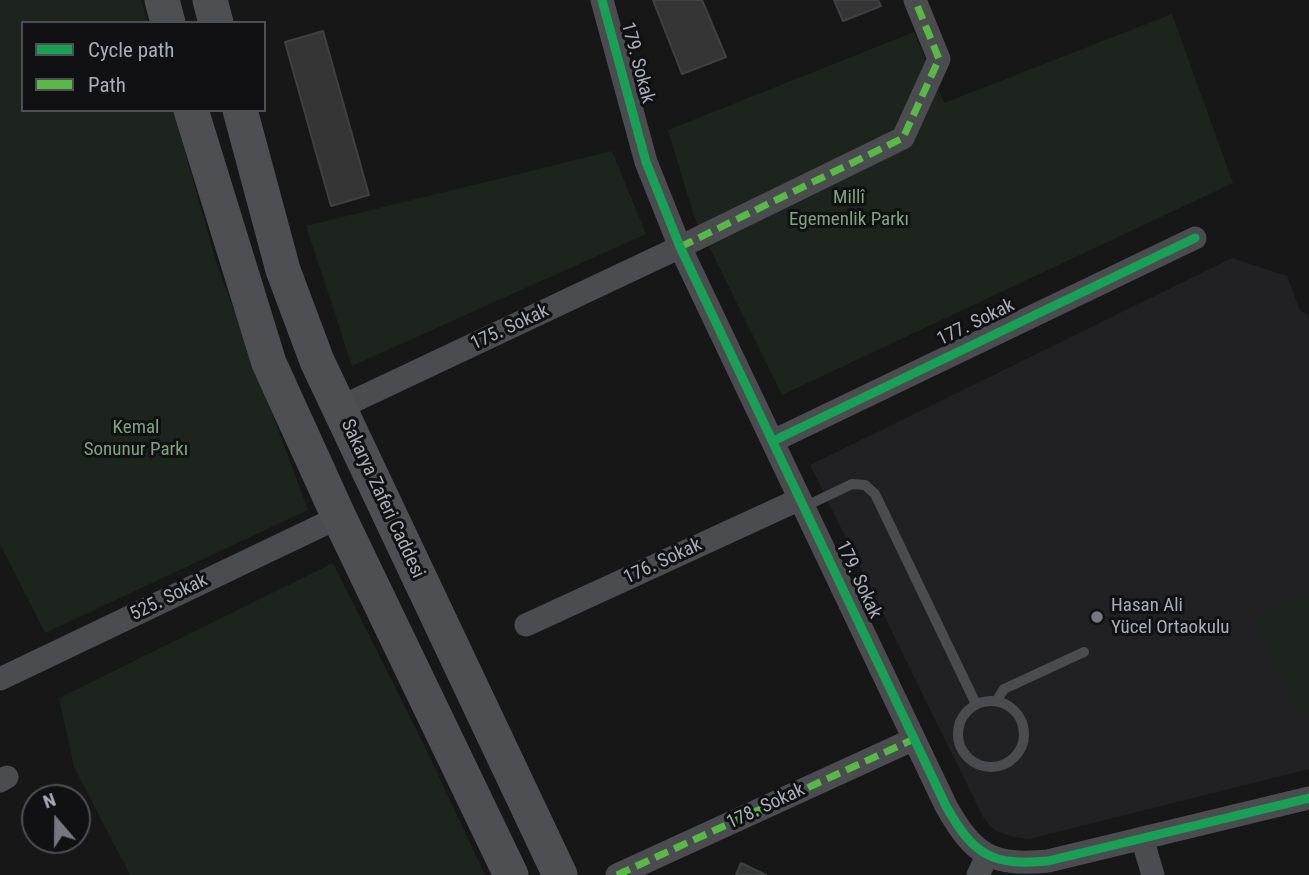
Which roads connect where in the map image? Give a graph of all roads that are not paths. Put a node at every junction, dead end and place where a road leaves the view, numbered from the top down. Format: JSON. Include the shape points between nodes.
{"nodes":[{"id":1,"x":162,"y":0,"type":"edge"},
{"id":2,"x":210,"y":0,"type":"edge"},
{"id":3,"x":602,"y":0,"type":"edge"},
{"id":4,"x":915,"y":0,"type":"edge"},
{"id":5,"x":167,"y":21,"type":"edge"},
{"id":6,"x":215,"y":21,"type":"edge"},
{"id":7,"x":192,"y":112,"type":"edge"},
{"id":8,"x":241,"y":112,"type":"edge"},
{"id":9,"x":1195,"y":238,"type":"dead end"},
{"id":10,"x":680,"y":247,"type":"junction"},
{"id":11,"x":339,"y":408,"type":"junction"},
{"id":12,"x":772,"y":441,"type":"junction"},
{"id":13,"x":802,"y":503,"type":"junction"},
{"id":14,"x":339,"y":517,"type":"junction"},
{"id":15,"x":526,"y":625,"type":"dead end"},
{"id":16,"x":1084,"y":652,"type":"dead end"},
{"id":17,"x":0,"y":679,"type":"edge"},
{"id":18,"x":997,"y":701,"type":"junction"},
{"id":19,"x":976,"y":704,"type":"junction"},
{"id":20,"x":914,"y":739,"type":"junction"},
{"id":21,"x":1309,"y":798,"type":"edge"},
{"id":22,"x":1142,"y":838,"type":"junction"},
{"id":23,"x":982,"y":865,"type":"edge"},
{"id":24,"x":511,"y":875,"type":"edge"},
{"id":25,"x":559,"y":875,"type":"edge"},
{"id":26,"x":617,"y":875,"type":"edge"},
{"id":27,"x":1153,"y":875,"type":"edge"}],
"edges":[{"from":1,"to":5,"type":"main road"},
{"from":2,"to":6,"type":"main road"},
{"from":3,"to":10,"type":"street","name":"179. Sokak","via":[[646,162]]},
{"from":4,"to":10,"type":"street","name":"175. Sokak","via":[[939,60],[903,138]]},
{"from":7,"to":14,"type":"main road","via":[[269,363]]},
{"from":8,"to":11,"type":"main road","name":"Sakarya Zaferi Caddesi","via":[[283,270]]},
{"from":9,"to":12,"type":"street","name":"177. Sokak"},
{"from":10,"to":11,"type":"street","name":"175. Sokak"},
{"from":10,"to":12,"type":"street","name":"179. Sokak"},
{"from":11,"to":25,"type":"main road","name":"Sakarya Zaferi Caddesi"},
{"from":12,"to":13,"type":"street","name":"179. Sokak"},
{"from":13,"to":15,"type":"street","name":"176. Sokak"},
{"from":13,"to":19,"type":"lane","via":[[852,484],[865,485],[875,494]]},
{"from":13,"to":20,"type":"street","name":"179. Sokak"},
{"from":14,"to":17,"type":"street","name":"525. Sokak"},
{"from":14,"to":24,"type":"main road"},
{"from":16,"to":18,"type":"lane","via":[[1004,689]]},
{"from":18,"to":19,"type":"lane"},
{"from":18,"to":19,"type":"lane","via":[[1015,709],[1025,738],[1015,758],[995,767],[973,762],[960,747],[958,727]]},
{"from":20,"to":23,"type":"street","name":"179. Sokak","via":[[954,821]]},
{"from":20,"to":26,"type":"street","name":"178. Sokak"},
{"from":21,"to":22,"type":"street","name":"179. Sokak"},
{"from":22,"to":23,"type":"street","name":"179. Sokak","via":[[1048,861],[1000,860]]},
{"from":22,"to":27,"type":"street"}]}
